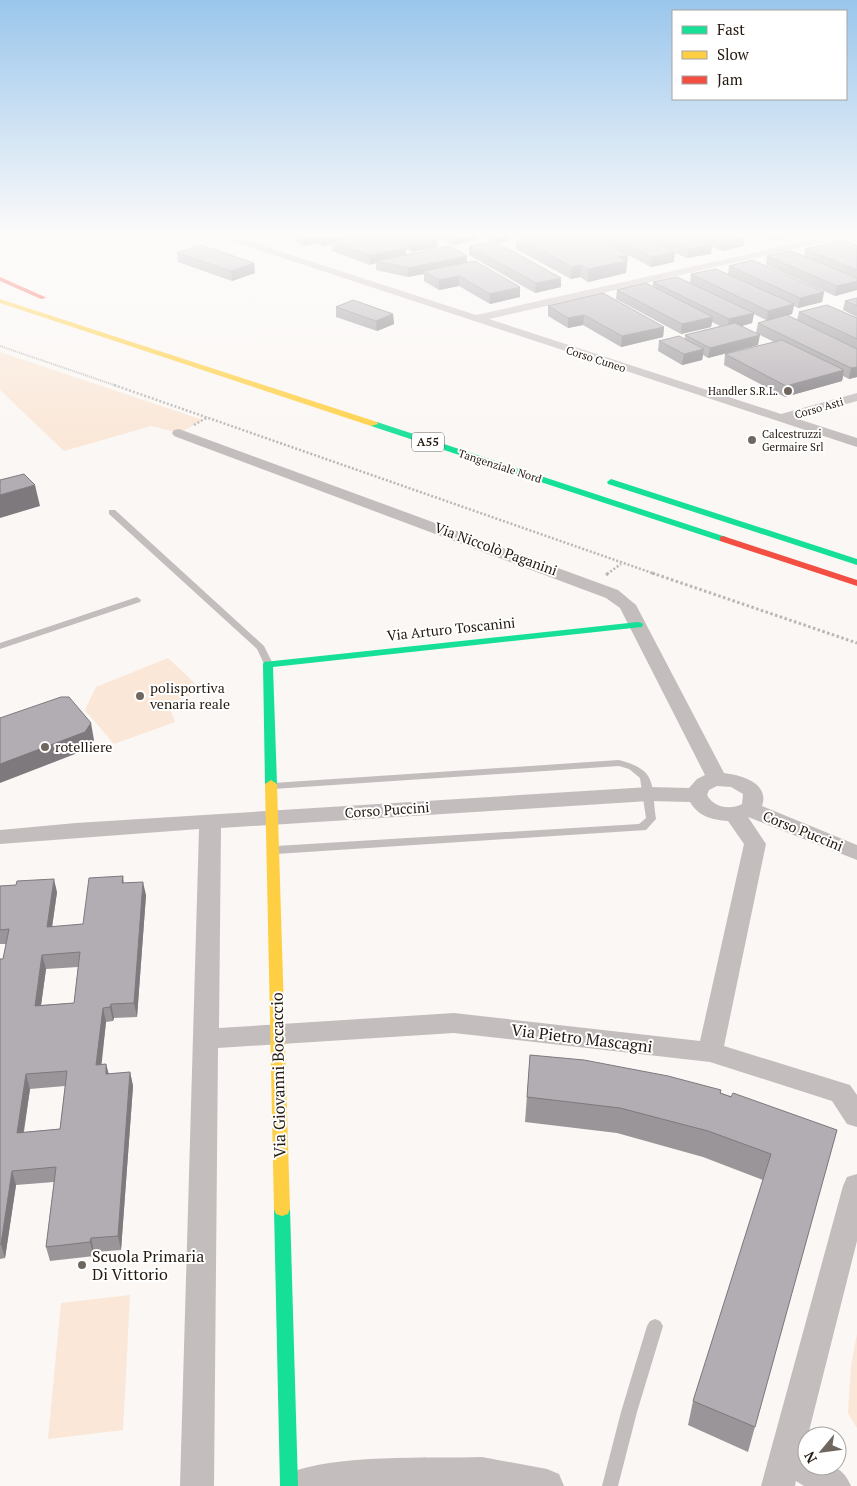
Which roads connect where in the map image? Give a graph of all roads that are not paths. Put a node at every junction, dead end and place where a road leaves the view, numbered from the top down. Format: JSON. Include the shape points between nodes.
{"nodes":[{"id":1,"x":13,"y":305,"type":"edge"},
{"id":2,"x":429,"y":305,"type":"edge"},
{"id":3,"x":538,"y":305,"type":"edge"},
{"id":4,"x":0,"y":309,"type":"edge"},
{"id":5,"x":473,"y":320,"type":"junction"},
{"id":6,"x":166,"y":355,"type":"junction"},
{"id":7,"x":857,"y":397,"type":"edge"},
{"id":8,"x":782,"y":418,"type":"junction"},
{"id":9,"x":179,"y":432,"type":"dead end"},
{"id":10,"x":857,"y":443,"type":"edge"},
{"id":11,"x":599,"y":479,"type":"dead end"},
{"id":12,"x":112,"y":512,"type":"dead end"},
{"id":13,"x":857,"y":562,"type":"edge"},
{"id":14,"x":857,"y":583,"type":"edge"},
{"id":15,"x":137,"y":600,"type":"dead end"},
{"id":16,"x":638,"y":624,"type":"junction"},
{"id":17,"x":0,"y":646,"type":"edge"},
{"id":18,"x":268,"y":664,"type":"junction"},
{"id":19,"x":717,"y":779,"type":"junction"},
{"id":20,"x":271,"y":786,"type":"junction"},
{"id":21,"x":649,"y":794,"type":"junction"},
{"id":22,"x":698,"y":795,"type":"junction"},
{"id":23,"x":742,"y":812,"type":"junction"},
{"id":24,"x":272,"y":818,"type":"junction"},
{"id":25,"x":210,"y":822,"type":"junction"},
{"id":26,"x":0,"y":830,"type":"edge"},
{"id":27,"x":76,"y":830,"type":"junction"},
{"id":28,"x":0,"y":837,"type":"edge"},
{"id":29,"x":272,"y":850,"type":"junction"},
{"id":30,"x":857,"y":853,"type":"edge"},
{"id":31,"x":277,"y":1034,"type":"junction"},
{"id":32,"x":205,"y":1039,"type":"junction"},
{"id":33,"x":710,"y":1052,"type":"junction"},
{"id":34,"x":857,"y":1116,"type":"edge"},
{"id":35,"x":857,"y":1186,"type":"edge"},
{"id":36,"x":655,"y":1326,"type":"dead end"},
{"id":37,"x":788,"y":1455,"type":"junction"},
{"id":38,"x":197,"y":1486,"type":"edge"},
{"id":39,"x":289,"y":1486,"type":"edge"},
{"id":40,"x":299,"y":1486,"type":"edge"},
{"id":41,"x":547,"y":1486,"type":"edge"},
{"id":42,"x":610,"y":1486,"type":"edge"},
{"id":43,"x":778,"y":1486,"type":"edge"},
{"id":44,"x":834,"y":1486,"type":"edge"}],
"edges":[{"from":1,"to":6,"type":"main road","name":"Tangenziale Nord","number":"A55"},
{"from":2,"to":5,"type":"street","name":"Corso Cuneo"},
{"from":3,"to":5,"type":"street"},
{"from":4,"to":6,"type":"main road"},
{"from":5,"to":8,"type":"street","name":"Corso Cuneo"},
{"from":6,"to":14,"type":"main road","name":"Tangenziale Nord","number":"A55"},
{"from":7,"to":8,"type":"street","name":"Corso Asti"},
{"from":8,"to":10,"type":"street","name":"Corso Cuneo"},
{"from":9,"to":16,"type":"street","name":"Via Niccolò Paganini","via":[[592,585],[627,605]]},
{"from":11,"to":13,"type":"main road"},
{"from":12,"to":18,"type":"lane","via":[[261,648]]},
{"from":15,"to":17,"type":"lane"},
{"from":16,"to":18,"type":"main road","name":"Via Arturo Toscanini"},
{"from":16,"to":19,"type":"street","name":"Via Niccolò Paganini"},
{"from":18,"to":20,"type":"main road","name":"Via Giovanni Boccaccio"},
{"from":19,"to":22,"type":"street","via":[[700,787]]},
{"from":19,"to":23,"type":"street","via":[[734,781],[749,788],[754,802]]},
{"from":20,"to":21,"type":"lane","via":[[619,763],[645,777]]},
{"from":20,"to":24,"type":"main road","name":"Via Giovanni Boccaccio"},
{"from":21,"to":22,"type":"street","name":"Corso Puccini"},
{"from":21,"to":24,"type":"street","name":"Corso Puccini"},
{"from":21,"to":29,"type":"lane","via":[[651,819],[642,827]]},
{"from":22,"to":23,"type":"street","via":[[704,806],[713,811]]},
{"from":23,"to":30,"type":"street","name":"Corso Puccini"},
{"from":23,"to":33,"type":"street","via":[[755,844]]},
{"from":24,"to":25,"type":"street","name":"Corso Puccini"},
{"from":24,"to":29,"type":"main road","name":"Via Giovanni Boccaccio"},
{"from":25,"to":27,"type":"street","name":"Corso Puccini"},
{"from":25,"to":32,"type":"street"},
{"from":26,"to":27,"type":"street"},
{"from":27,"to":28,"type":"street"},
{"from":29,"to":31,"type":"main road","name":"Via Giovanni Boccaccio"},
{"from":31,"to":32,"type":"street","name":"Via Pietro Mascagni"},
{"from":31,"to":33,"type":"street","name":"Via Pietro Mascagni","via":[[454,1023]]},
{"from":31,"to":39,"type":"main road","name":"Via Giovanni Boccaccio"},
{"from":32,"to":38,"type":"street"},
{"from":33,"to":34,"type":"street","name":"Via Pietro Mascagni","via":[[841,1094]]},
{"from":35,"to":37,"type":"street"},
{"from":36,"to":42,"type":"lane"},
{"from":37,"to":43,"type":"street"},
{"from":37,"to":44,"type":"street"},
{"from":40,"to":41,"type":"street","via":[[360,1477],[482,1474]]}]}
